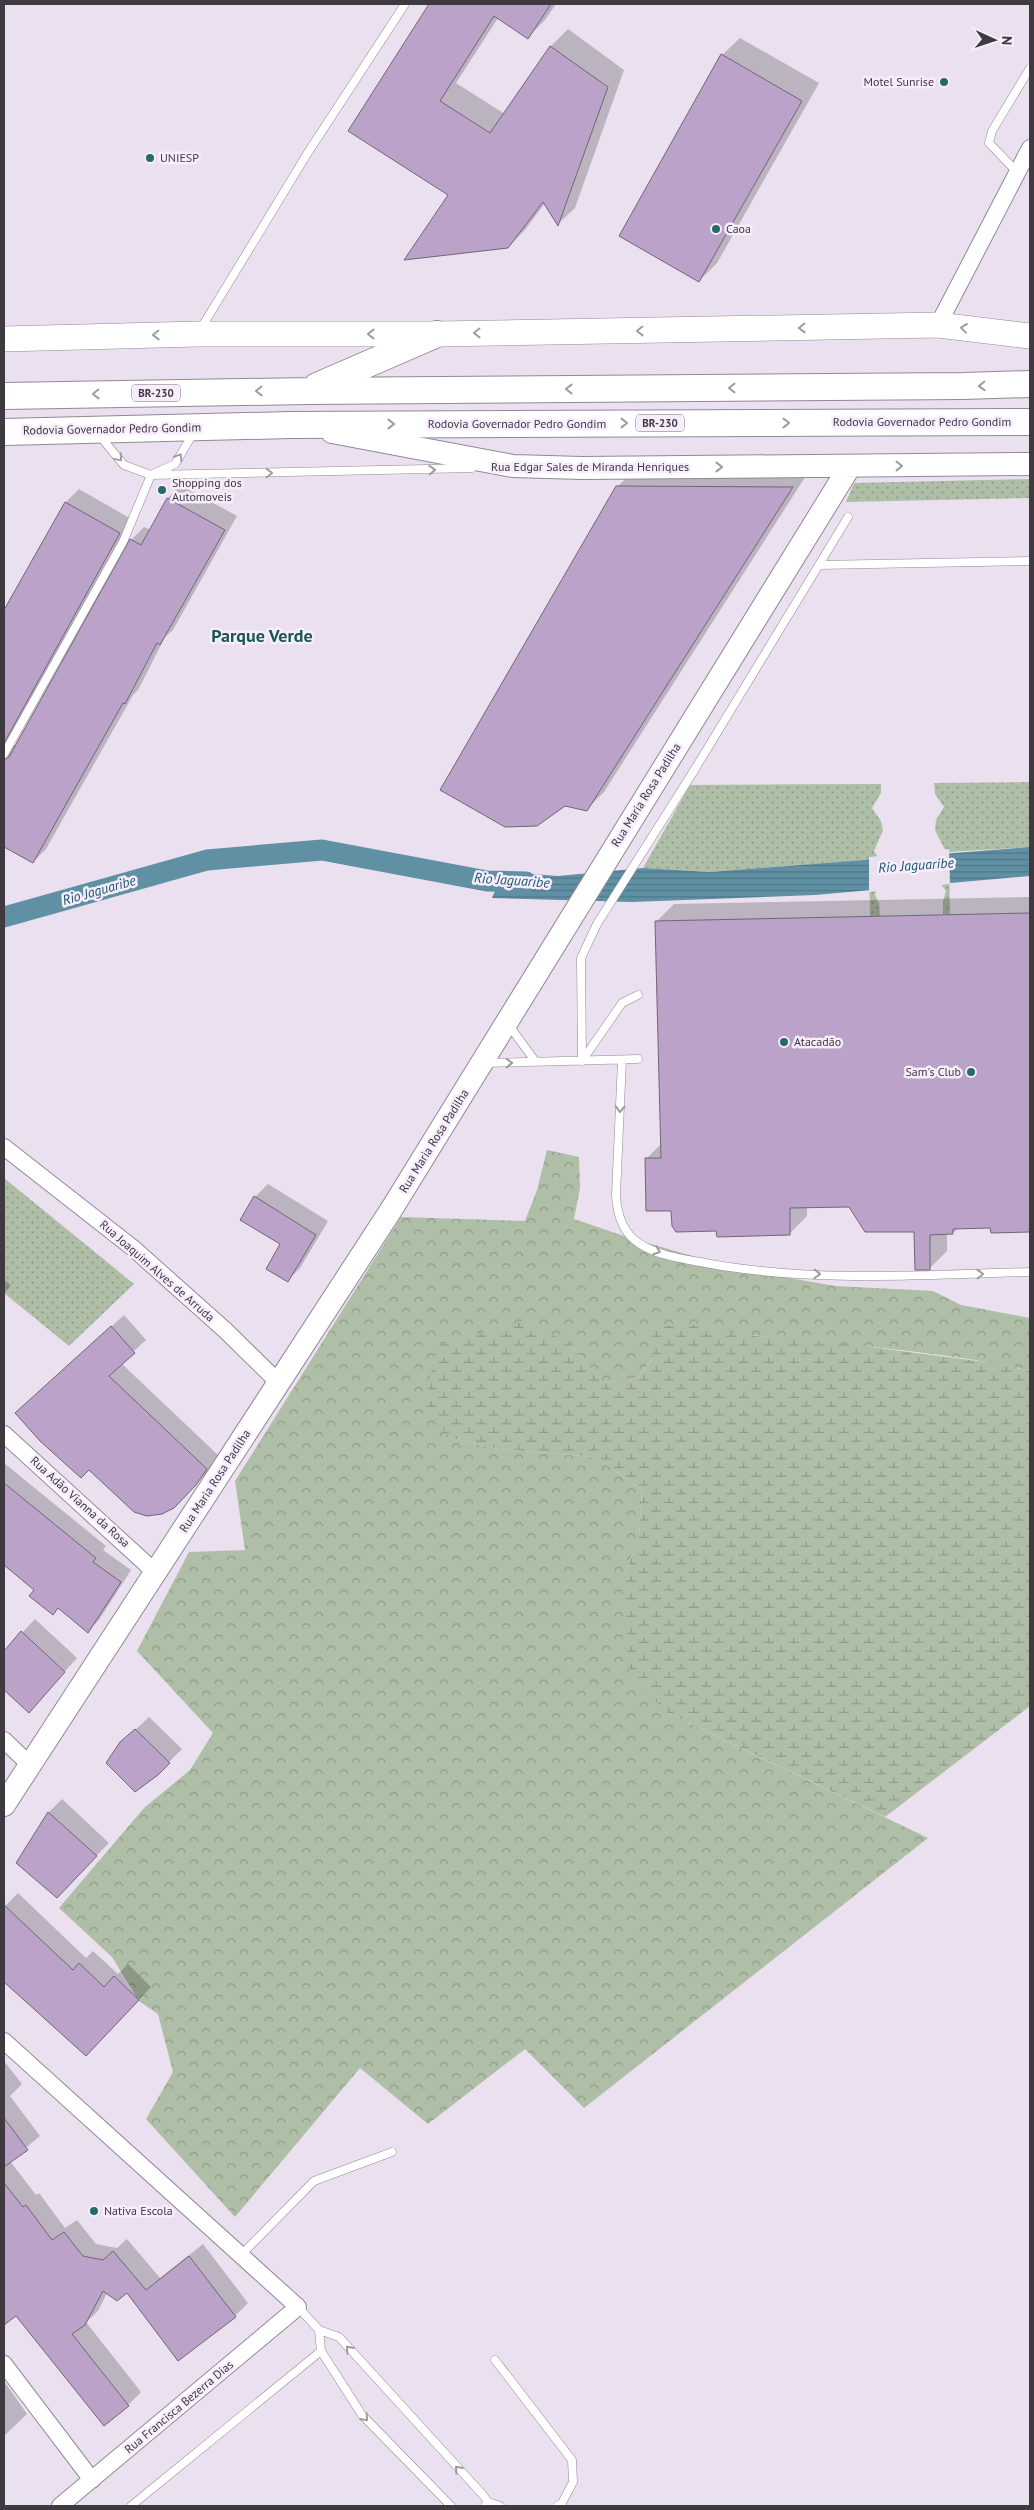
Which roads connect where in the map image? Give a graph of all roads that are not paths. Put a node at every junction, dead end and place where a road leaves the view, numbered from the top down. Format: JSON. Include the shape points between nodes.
{"nodes":[{"id":1,"x":405,"y":4,"type":"edge"},
{"id":2,"x":1030,"y":68,"type":"edge"},
{"id":3,"x":1030,"y":148,"type":"edge"},
{"id":4,"x":1017,"y":172,"type":"junction"},
{"id":5,"x":938,"y":325,"type":"junction"},
{"id":6,"x":198,"y":334,"type":"junction"},
{"id":7,"x":437,"y":334,"type":"junction"},
{"id":8,"x":1030,"y":336,"type":"edge"},
{"id":9,"x":4,"y":339,"type":"edge"},
{"id":10,"x":1030,"y":384,"type":"edge"},
{"id":11,"x":308,"y":390,"type":"junction"},
{"id":12,"x":4,"y":396,"type":"edge"},
{"id":13,"x":1030,"y":422,"type":"edge"},
{"id":14,"x":290,"y":425,"type":"junction"},
{"id":15,"x":197,"y":427,"type":"junction"},
{"id":16,"x":95,"y":430,"type":"junction"},
{"id":17,"x":4,"y":432,"type":"edge"},
{"id":18,"x":1030,"y":464,"type":"edge"},
{"id":19,"x":513,"y":466,"type":"junction"},
{"id":20,"x":850,"y":466,"type":"junction"},
{"id":21,"x":151,"y":475,"type":"junction"},
{"id":22,"x":848,"y":518,"type":"dead end"},
{"id":23,"x":1030,"y":561,"type":"edge"},
{"id":24,"x":819,"y":565,"type":"junction"},
{"id":25,"x":4,"y":754,"type":"edge"},
{"id":26,"x":638,"y":995,"type":"dead end"},
{"id":27,"x":508,"y":1023,"type":"junction"},
{"id":28,"x":638,"y":1059,"type":"dead end"},
{"id":29,"x":622,"y":1060,"type":"junction"},
{"id":30,"x":582,"y":1061,"type":"junction"},
{"id":31,"x":535,"y":1062,"type":"junction"},
{"id":32,"x":482,"y":1064,"type":"junction"},
{"id":33,"x":4,"y":1147,"type":"edge"},
{"id":34,"x":1030,"y":1272,"type":"edge"},
{"id":35,"x":279,"y":1384,"type":"junction"},
{"id":36,"x":4,"y":1434,"type":"edge"},
{"id":37,"x":155,"y":1572,"type":"junction"},
{"id":38,"x":4,"y":1740,"type":"edge"},
{"id":39,"x":31,"y":1766,"type":"junction"},
{"id":40,"x":4,"y":1805,"type":"edge"},
{"id":41,"x":4,"y":2041,"type":"edge"},
{"id":42,"x":392,"y":2152,"type":"dead end"},
{"id":43,"x":241,"y":2255,"type":"junction"},
{"id":44,"x":298,"y":2307,"type":"junction"},
{"id":45,"x":319,"y":2330,"type":"junction"},
{"id":46,"x":321,"y":2351,"type":"junction"},
{"id":47,"x":495,"y":2360,"type":"dead end"},
{"id":48,"x":4,"y":2364,"type":"edge"},
{"id":49,"x":92,"y":2480,"type":"junction"},
{"id":50,"x":486,"y":2504,"type":"edge"},
{"id":51,"x":60,"y":2506,"type":"edge"},
{"id":52,"x":131,"y":2506,"type":"edge"},
{"id":53,"x":451,"y":2506,"type":"edge"},
{"id":54,"x":500,"y":2506,"type":"edge"},
{"id":55,"x":557,"y":2506,"type":"edge"}],
"edges":[{"from":1,"to":6,"type":"lane","via":[[307,154]]},
{"from":2,"to":4,"type":"lane","via":[[992,131],[989,143]]},
{"from":3,"to":4,"type":"street"},
{"from":4,"to":5,"type":"street"},
{"from":5,"to":7,"type":"main road","one_way":true},
{"from":8,"to":5,"type":"main road","one_way":true},
{"from":7,"to":6,"type":"main road","one_way":true},
{"from":6,"to":9,"type":"main road","one_way":true},
{"from":7,"to":11,"type":"highway"},
{"from":10,"to":11,"type":"highway","number":"BR-230","one_way":true},
{"from":11,"to":12,"type":"highway","number":"BR-230","one_way":true},
{"from":14,"to":13,"type":"highway","name":"Rodovia Governador Pedro Gondim","number":"BR-230","one_way":true},
{"from":14,"to":15,"type":"highway","name":"Rodovia Governador Pedro Gondim","number":"BR-230"},
{"from":14,"to":19,"type":"main road"},
{"from":15,"to":16,"type":"highway","name":"Rodovia Governador Pedro Gondim","number":"BR-230"},
{"from":21,"to":15,"type":"lane","one_way":true,"via":[[175,464]]},
{"from":16,"to":17,"type":"highway","name":"Rodovia Governador Pedro Gondim","number":"BR-230"},
{"from":16,"to":21,"type":"lane","one_way":true,"via":[[124,465]]},
{"from":20,"to":18,"type":"main road","name":"Rua Edgar Sales de Miranda Henriques","one_way":true},
{"from":19,"to":20,"type":"main road","name":"Rua Edgar Sales de Miranda Henriques","one_way":true},
{"from":21,"to":19,"type":"lane","name":"Rua Edgar Sales de Miranda Henriques","one_way":true},
{"from":20,"to":27,"type":"main road","name":"Rua Maria Rosa Padilha","via":[[602,865]]},
{"from":21,"to":25,"type":"lane","via":[[124,542]]},
{"from":22,"to":24,"type":"lane"},
{"from":23,"to":24,"type":"lane"},
{"from":24,"to":30,"type":"lane","via":[[597,924],[581,958]]},
{"from":26,"to":30,"type":"lane","via":[[622,1003]]},
{"from":27,"to":31,"type":"lane"},
{"from":27,"to":32,"type":"main road","name":"Rua Maria Rosa Padilha"},
{"from":28,"to":29,"type":"lane"},
{"from":29,"to":30,"type":"lane"},
{"from":29,"to":34,"type":"lane","one_way":true,"via":[[617,1214],[639,1244],[690,1260],[778,1272],[893,1276]]},
{"from":30,"to":31,"type":"lane"},
{"from":32,"to":31,"type":"lane","one_way":true},
{"from":32,"to":35,"type":"main road","name":"Rua Maria Rosa Padilha"},
{"from":33,"to":35,"type":"street","name":"Rua Joaquim Alves de Arruda","via":[[133,1248],[225,1330]]},
{"from":35,"to":37,"type":"main road","name":"Rua Maria Rosa Padilha"},
{"from":36,"to":37,"type":"street","name":"Rua Adão Vianna da Rosa"},
{"from":37,"to":39,"type":"main road","name":"Rua Maria Rosa Padilha"},
{"from":38,"to":39,"type":"street"},
{"from":39,"to":40,"type":"main road","name":"Rua Maria Rosa Padilha"},
{"from":41,"to":43,"type":"street"},
{"from":42,"to":43,"type":"lane","via":[[314,2181]]},
{"from":43,"to":44,"type":"street"},
{"from":44,"to":45,"type":"lane"},
{"from":44,"to":49,"type":"street","name":"Rua Francisca Bezerra Dias"},
{"from":45,"to":46,"type":"lane"},
{"from":50,"to":45,"type":"lane","one_way":true,"via":[[339,2337]]},
{"from":46,"to":52,"type":"lane"},
{"from":46,"to":53,"type":"lane","one_way":true,"via":[[362,2415]]},
{"from":47,"to":55,"type":"lane","via":[[572,2460],[573,2482]]},
{"from":48,"to":49,"type":"street"},
{"from":49,"to":51,"type":"street","name":"Rua Francisca Bezerra Dias"},
{"from":50,"to":54,"type":"lane"}]}
